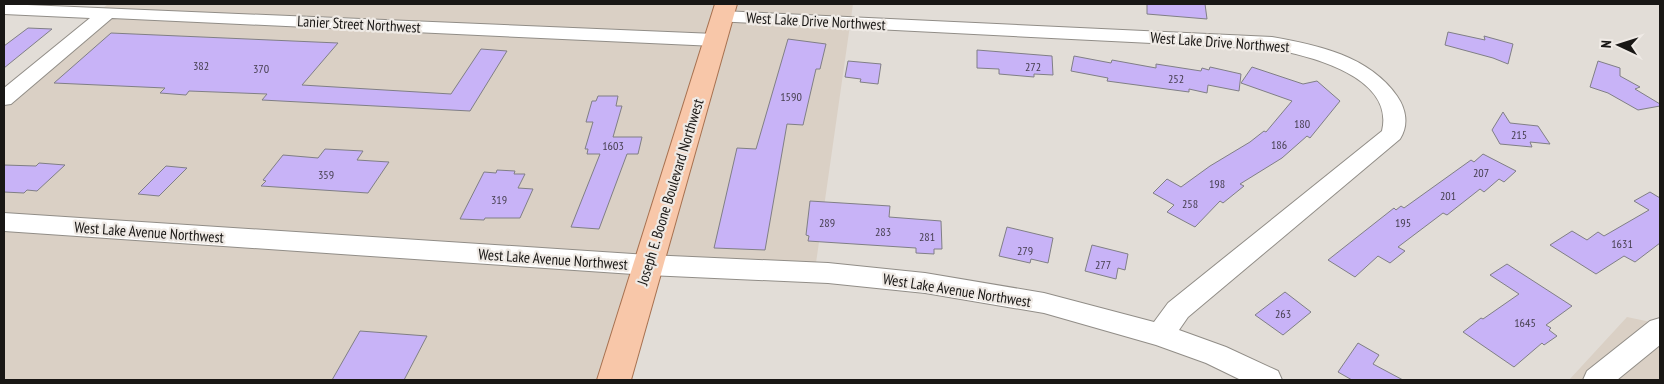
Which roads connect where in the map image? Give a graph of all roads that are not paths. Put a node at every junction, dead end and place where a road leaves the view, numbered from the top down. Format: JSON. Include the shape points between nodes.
{"nodes":[{"id":1,"x":4,"y":8,"type":"edge"},
{"id":2,"x":107,"y":13,"type":"junction"},
{"id":3,"x":721,"y":20,"type":"edge"},
{"id":4,"x":4,"y":100,"type":"edge"},
{"id":5,"x":4,"y":222,"type":"edge"},
{"id":6,"x":648,"y":265,"type":"junction"},
{"id":7,"x":1660,"y":329,"type":"edge"},
{"id":8,"x":1160,"y":335,"type":"junction"},
{"id":9,"x":614,"y":380,"type":"edge"},
{"id":10,"x":1268,"y":380,"type":"edge"},
{"id":11,"x":1597,"y":380,"type":"edge"}],
"edges":[{"from":1,"to":2,"type":"street","name":"Lanier Street Northwest"},
{"from":2,"to":3,"type":"street","name":"Lanier Street Northwest"},
{"from":2,"to":4,"type":"street"},
{"from":3,"to":6,"type":"main road","name":"Joseph E. Boone Boulevard Northwest"},
{"from":3,"to":8,"type":"street","name":"West Lake Drive Northwest","via":[[1272,43],[1333,58],[1368,78],[1387,96],[1396,115],[1392,134],[1178,310]]},
{"from":5,"to":6,"type":"street","name":"West Lake Avenue Northwest"},
{"from":6,"to":8,"type":"street","name":"West Lake Avenue Northwest","via":[[828,273],[925,283],[1044,303]]},
{"from":6,"to":9,"type":"main road","name":"Joseph E. Boone Boulevard Northwest"},
{"from":7,"to":11,"type":"street"},
{"from":8,"to":10,"type":"street","name":"West Lake Avenue Northwest","via":[[1216,355]]}]}
